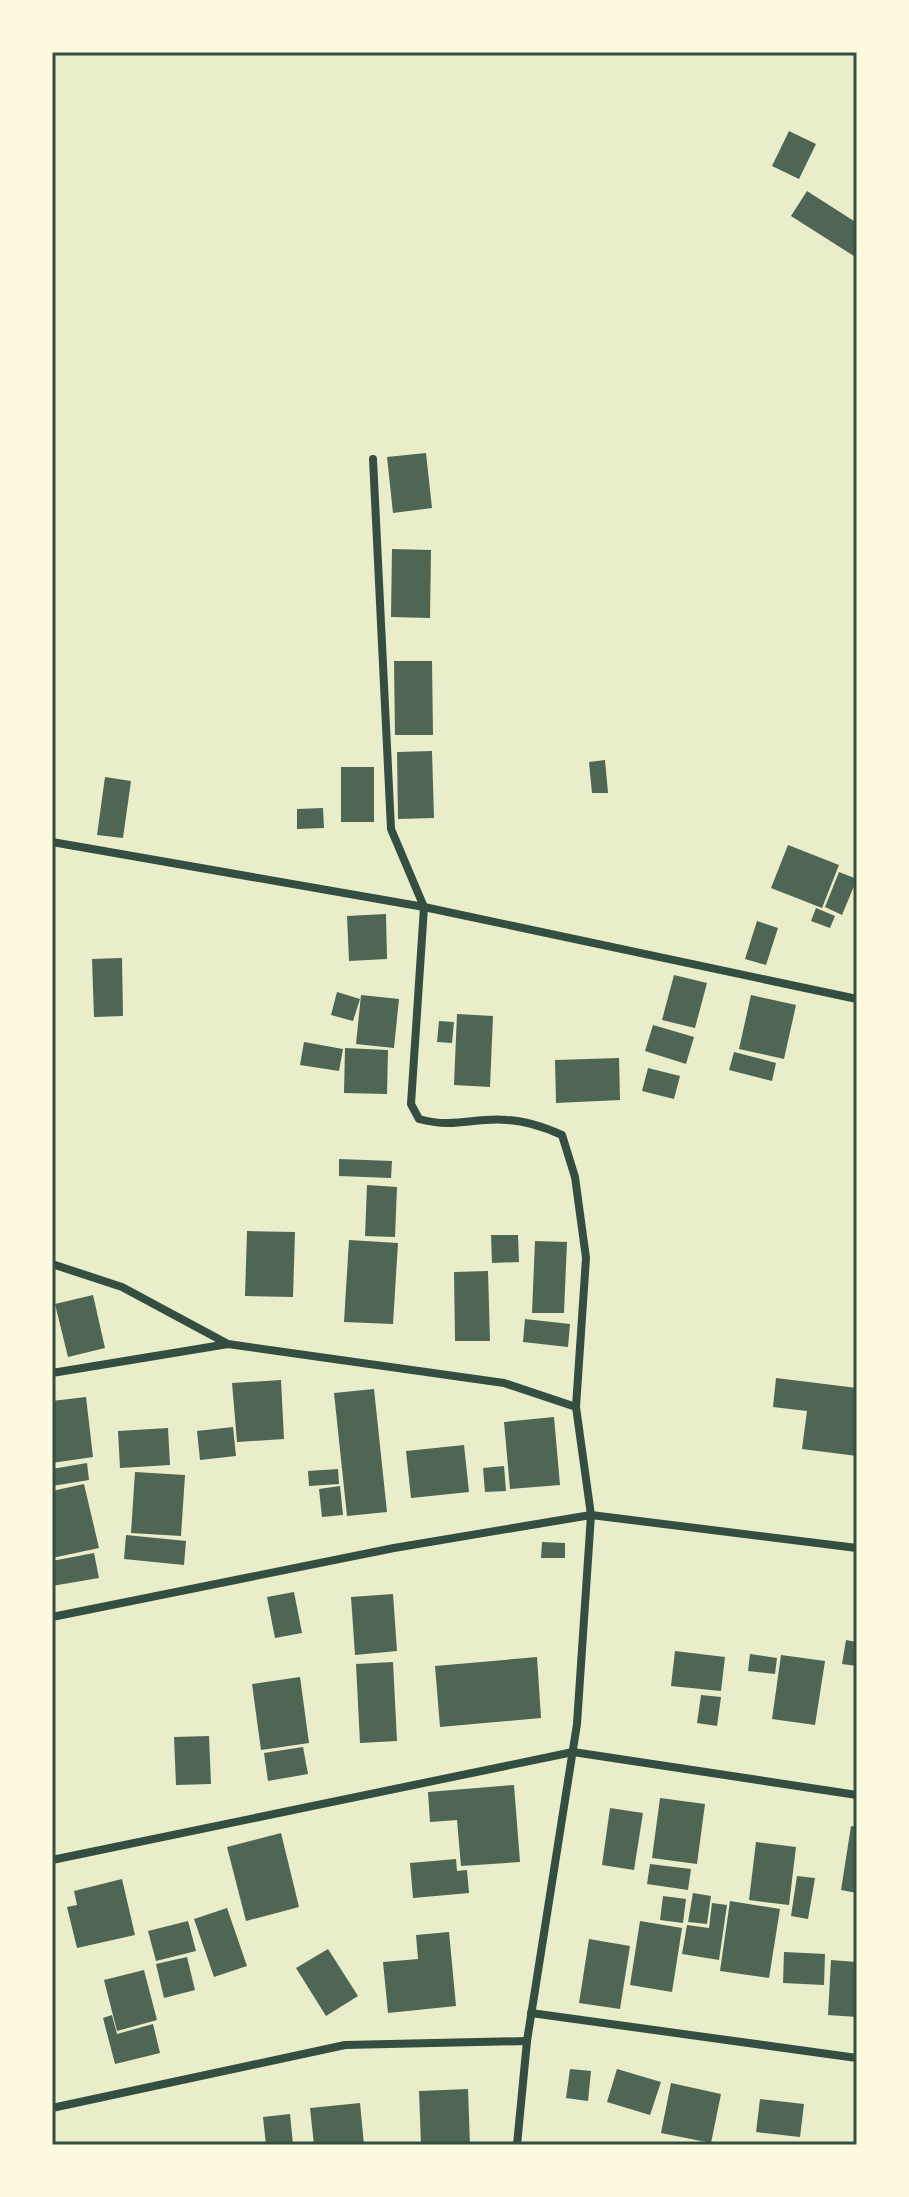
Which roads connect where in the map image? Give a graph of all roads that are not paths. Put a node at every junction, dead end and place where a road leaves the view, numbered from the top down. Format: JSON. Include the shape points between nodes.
{"nodes":[{"id":1,"x":373,"y":459,"type":"dead end"},
{"id":2,"x":52,"y":842,"type":"edge"},
{"id":3,"x":424,"y":907,"type":"junction"},
{"id":4,"x":857,"y":999,"type":"edge"},
{"id":5,"x":52,"y":1264,"type":"edge"},
{"id":6,"x":228,"y":1344,"type":"junction"},
{"id":7,"x":52,"y":1373,"type":"edge"},
{"id":8,"x":576,"y":1407,"type":"junction"},
{"id":9,"x":591,"y":1515,"type":"junction"},
{"id":10,"x":857,"y":1548,"type":"edge"},
{"id":11,"x":52,"y":1617,"type":"edge"},
{"id":12,"x":573,"y":1752,"type":"junction"},
{"id":13,"x":857,"y":1795,"type":"edge"},
{"id":14,"x":52,"y":1860,"type":"edge"},
{"id":15,"x":531,"y":2013,"type":"junction"},
{"id":16,"x":527,"y":2041,"type":"junction"},
{"id":17,"x":857,"y":2058,"type":"edge"},
{"id":18,"x":52,"y":2108,"type":"edge"},
{"id":19,"x":517,"y":2145,"type":"edge"}],
"edges":[{"from":1,"to":3,"type":"street","via":[[391,829]]},
{"from":2,"to":3,"type":"street"},
{"from":3,"to":4,"type":"street"},
{"from":3,"to":8,"type":"street","via":[[411,1104],[419,1119],[443,1125],[505,1119],[562,1135],[575,1177],[586,1258]]},
{"from":5,"to":6,"type":"street","via":[[122,1287]]},
{"from":6,"to":7,"type":"street"},
{"from":6,"to":8,"type":"street","via":[[504,1383]]},
{"from":8,"to":9,"type":"street"},
{"from":9,"to":10,"type":"street"},
{"from":9,"to":11,"type":"street","via":[[394,1548]]},
{"from":9,"to":12,"type":"street"},
{"from":12,"to":13,"type":"street"},
{"from":12,"to":14,"type":"street"},
{"from":12,"to":15,"type":"street"},
{"from":15,"to":16,"type":"street"},
{"from":15,"to":17,"type":"street"},
{"from":16,"to":18,"type":"street","via":[[345,2045]]},
{"from":16,"to":19,"type":"street"}]}
